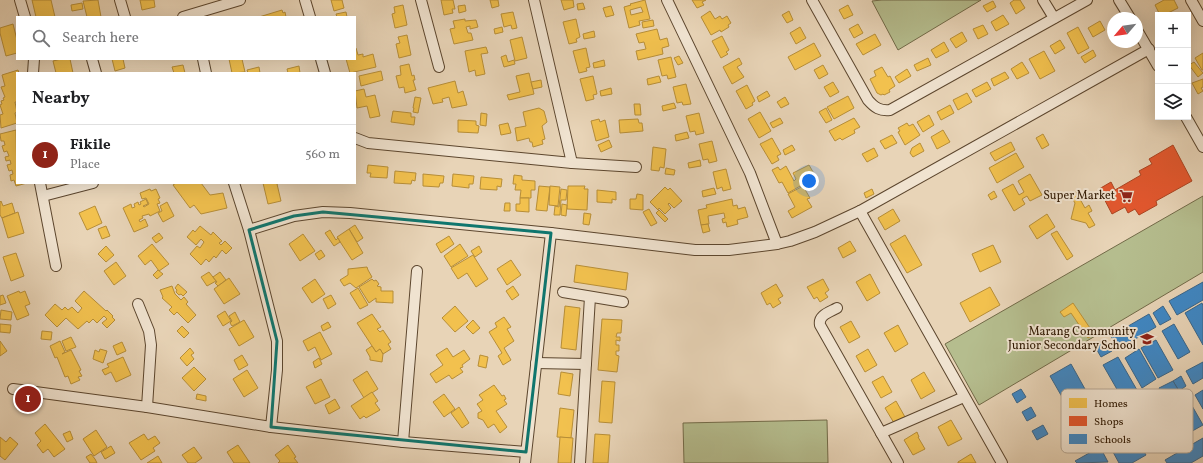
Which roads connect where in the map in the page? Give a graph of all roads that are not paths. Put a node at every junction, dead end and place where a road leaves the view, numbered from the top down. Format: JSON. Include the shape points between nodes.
{"nodes":[{"id":1,"x":20,"y":0,"type":"edge"},
{"id":2,"x":120,"y":0,"type":"edge"},
{"id":3,"x":236,"y":0,"type":"edge"},
{"id":4,"x":305,"y":0,"type":"edge"},
{"id":5,"x":421,"y":0,"type":"edge"},
{"id":6,"x":534,"y":0,"type":"edge"},
{"id":7,"x":667,"y":0,"type":"edge"},
{"id":8,"x":812,"y":0,"type":"edge"},
{"id":9,"x":1043,"y":0,"type":"edge"},
{"id":10,"x":1087,"y":0,"type":"edge"},
{"id":11,"x":1119,"y":0,"type":"edge"},
{"id":12,"x":1191,"y":0,"type":"edge"},
{"id":13,"x":1126,"y":12,"type":"edge"},
{"id":14,"x":24,"y":16,"type":"edge"},
{"id":15,"x":125,"y":16,"type":"edge"},
{"id":16,"x":190,"y":16,"type":"edge"},
{"id":17,"x":310,"y":16,"type":"edge"},
{"id":18,"x":1054,"y":18,"type":"junction"},
{"id":19,"x":1203,"y":22,"type":"edge"},
{"id":20,"x":1143,"y":40,"type":"edge"},
{"id":21,"x":1149,"y":49,"type":"junction"},
{"id":22,"x":34,"y":60,"type":"edge"},
{"id":23,"x":92,"y":60,"type":"edge"},
{"id":24,"x":203,"y":60,"type":"edge"},
{"id":25,"x":321,"y":60,"type":"edge"},
{"id":26,"x":1155,"y":60,"type":"edge"},
{"id":27,"x":439,"y":66,"type":"dead end"},
{"id":28,"x":33,"y":72,"type":"edge"},
{"id":29,"x":96,"y":72,"type":"edge"},
{"id":30,"x":206,"y":72,"type":"edge"},
{"id":31,"x":325,"y":72,"type":"edge"},
{"id":32,"x":1188,"y":120,"type":"edge"},
{"id":33,"x":356,"y":138,"type":"edge"},
{"id":34,"x":1201,"y":140,"type":"edge"},
{"id":35,"x":572,"y":163,"type":"junction"},
{"id":36,"x":636,"y":167,"type":"dead end"},
{"id":37,"x":40,"y":184,"type":"edge"},
{"id":38,"x":90,"y":184,"type":"edge"},
{"id":39,"x":234,"y":184,"type":"edge"},
{"id":40,"x":42,"y":196,"type":"junction"},
{"id":41,"x":860,"y":211,"type":"junction"},
{"id":42,"x":249,"y":230,"type":"junction"},
{"id":43,"x":551,"y":233,"type":"junction"},
{"id":44,"x":777,"y":244,"type":"junction"},
{"id":45,"x":56,"y":266,"type":"dead end"},
{"id":46,"x":417,"y":271,"type":"dead end"},
{"id":47,"x":563,"y":292,"type":"dead end"},
{"id":48,"x":590,"y":297,"type":"junction"},
{"id":49,"x":622,"y":302,"type":"dead end"},
{"id":50,"x":138,"y":304,"type":"dead end"},
{"id":51,"x":837,"y":308,"type":"dead end"},
{"id":52,"x":536,"y":363,"type":"junction"},
{"id":53,"x":586,"y":364,"type":"junction"},
{"id":54,"x":12,"y":389,"type":"dead end"},
{"id":55,"x":964,"y":397,"type":"junction"},
{"id":56,"x":147,"y":407,"type":"junction"},
{"id":57,"x":271,"y":427,"type":"junction"},
{"id":58,"x":881,"y":433,"type":"junction"},
{"id":59,"x":403,"y":442,"type":"junction"},
{"id":60,"x":526,"y":452,"type":"junction"},
{"id":61,"x":525,"y":463,"type":"edge"},
{"id":62,"x":580,"y":463,"type":"edge"},
{"id":63,"x":898,"y":463,"type":"edge"},
{"id":64,"x":1002,"y":463,"type":"edge"}],
"edges":[{"from":1,"to":14,"type":"street"},
{"from":2,"to":15,"type":"street"},
{"from":3,"to":16,"type":"street"},
{"from":4,"to":17,"type":"street"},
{"from":5,"to":27,"type":"street"},
{"from":6,"to":35,"type":"street"},
{"from":7,"to":44,"type":"street","via":[[750,172]]},
{"from":8,"to":18,"type":"street","via":[[868,100],[878,110],[884,111],[890,110]]},
{"from":9,"to":18,"type":"street"},
{"from":10,"to":18,"type":"street"},
{"from":11,"to":13,"type":"street"},
{"from":12,"to":19,"type":"street"},
{"from":20,"to":21,"type":"street"},
{"from":21,"to":26,"type":"street"},
{"from":21,"to":41,"type":"street"},
{"from":22,"to":28,"type":"street"},
{"from":23,"to":29,"type":"street"},
{"from":24,"to":30,"type":"street"},
{"from":25,"to":31,"type":"street"},
{"from":32,"to":34,"type":"street"},
{"from":33,"to":35,"type":"street","via":[[368,143]]},
{"from":35,"to":36,"type":"street"},
{"from":37,"to":40,"type":"street"},
{"from":38,"to":40,"type":"street"},
{"from":39,"to":42,"type":"street"},
{"from":40,"to":45,"type":"street"},
{"from":41,"to":44,"type":"street","via":[[815,232]]},
{"from":41,"to":55,"type":"street"},
{"from":42,"to":43,"type":"street","via":[[294,216],[322,212]]},
{"from":42,"to":57,"type":"street","via":[[277,342]]},
{"from":43,"to":44,"type":"street","via":[[695,250],[729,250]]},
{"from":43,"to":52,"type":"street"},
{"from":46,"to":59,"type":"street"},
{"from":47,"to":48,"type":"street"},
{"from":48,"to":49,"type":"street"},
{"from":48,"to":53,"type":"street"},
{"from":50,"to":56,"type":"street","via":[[149,331],[151,345]]},
{"from":51,"to":58,"type":"street","via":[[821,317],[820,325]]},
{"from":52,"to":53,"type":"street"},
{"from":52,"to":60,"type":"street"},
{"from":53,"to":62,"type":"street"},
{"from":54,"to":56,"type":"street"},
{"from":55,"to":58,"type":"street"},
{"from":55,"to":64,"type":"street"},
{"from":56,"to":57,"type":"street"},
{"from":57,"to":59,"type":"street"},
{"from":58,"to":63,"type":"street"},
{"from":59,"to":60,"type":"street"},
{"from":60,"to":61,"type":"street"}]}
